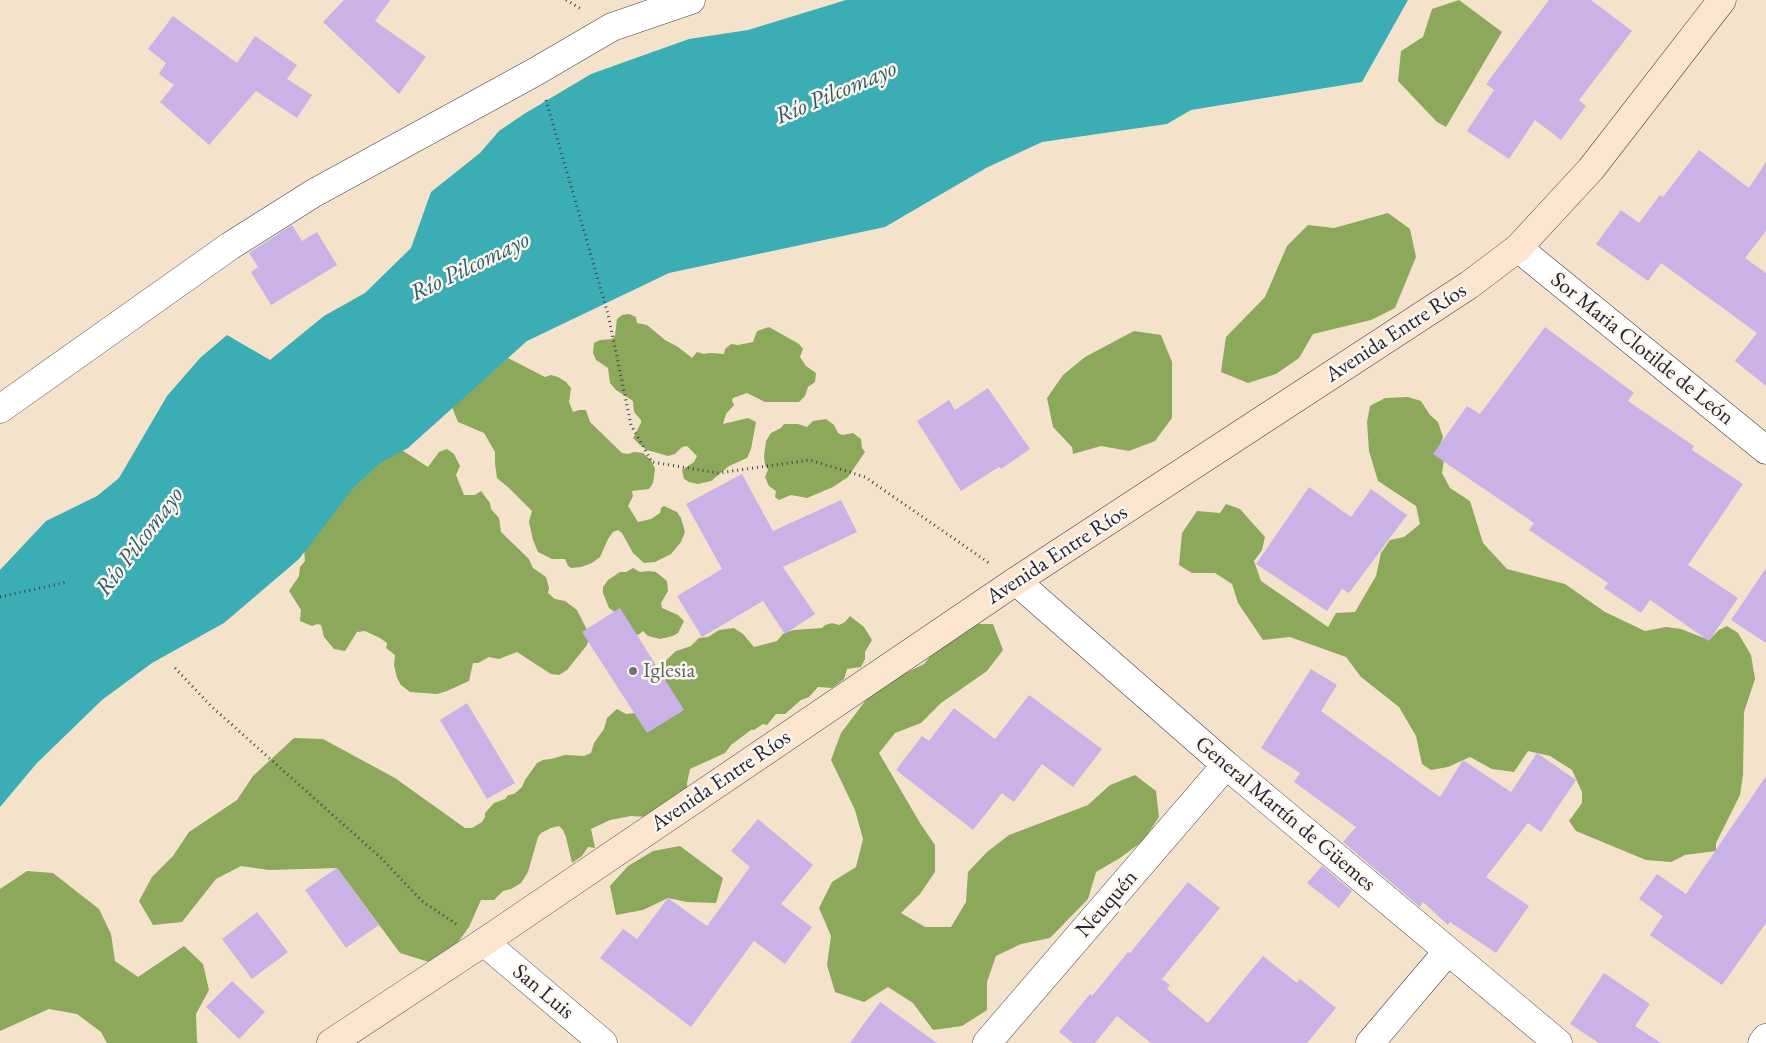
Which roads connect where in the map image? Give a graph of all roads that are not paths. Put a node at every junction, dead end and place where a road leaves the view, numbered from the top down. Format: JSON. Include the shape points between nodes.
{"nodes":[{"id":1,"x":691,"y":0,"type":"edge"},
{"id":2,"x":1722,"y":0,"type":"edge"},
{"id":3,"x":1518,"y":248,"type":"junction"},
{"id":4,"x":0,"y":409,"type":"edge"},
{"id":5,"x":1766,"y":450,"type":"edge"},
{"id":6,"x":1016,"y":582,"type":"junction"},
{"id":7,"x":1226,"y":765,"type":"junction"},
{"id":8,"x":484,"y":942,"type":"junction"},
{"id":9,"x":1448,"y":950,"type":"junction"},
{"id":10,"x":1766,"y":1038,"type":"edge"},
{"id":11,"x":330,"y":1043,"type":"edge"},
{"id":12,"x":603,"y":1043,"type":"edge"},
{"id":13,"x":987,"y":1043,"type":"edge"},
{"id":14,"x":1370,"y":1043,"type":"edge"},
{"id":15,"x":1558,"y":1043,"type":"edge"},
{"id":16,"x":1762,"y":1043,"type":"edge"}],
"edges":[{"from":1,"to":4,"type":"street","via":[[612,27],[314,193],[230,246]]},
{"from":2,"to":3,"type":"street","name":"Avenida Entre Ríos","via":[[1591,169]]},
{"from":3,"to":5,"type":"street","name":"Sor Maria Clotilde de León"},
{"from":3,"to":6,"type":"street","name":"Avenida Entre Ríos","via":[[1469,285]]},
{"from":6,"to":7,"type":"street","name":"General Martín de Güemes"},
{"from":6,"to":8,"type":"street","name":"Avenida Entre Ríos"},
{"from":7,"to":9,"type":"street","name":"General Martín de Güemes"},
{"from":7,"to":13,"type":"street","name":"Neuquén"},
{"from":8,"to":11,"type":"street","name":"Avenida Entre Ríos"},
{"from":8,"to":12,"type":"street","name":"San Luis"},
{"from":9,"to":14,"type":"street"},
{"from":9,"to":15,"type":"street","name":"General Martín de Güemes"},
{"from":10,"to":16,"type":"street"}]}
